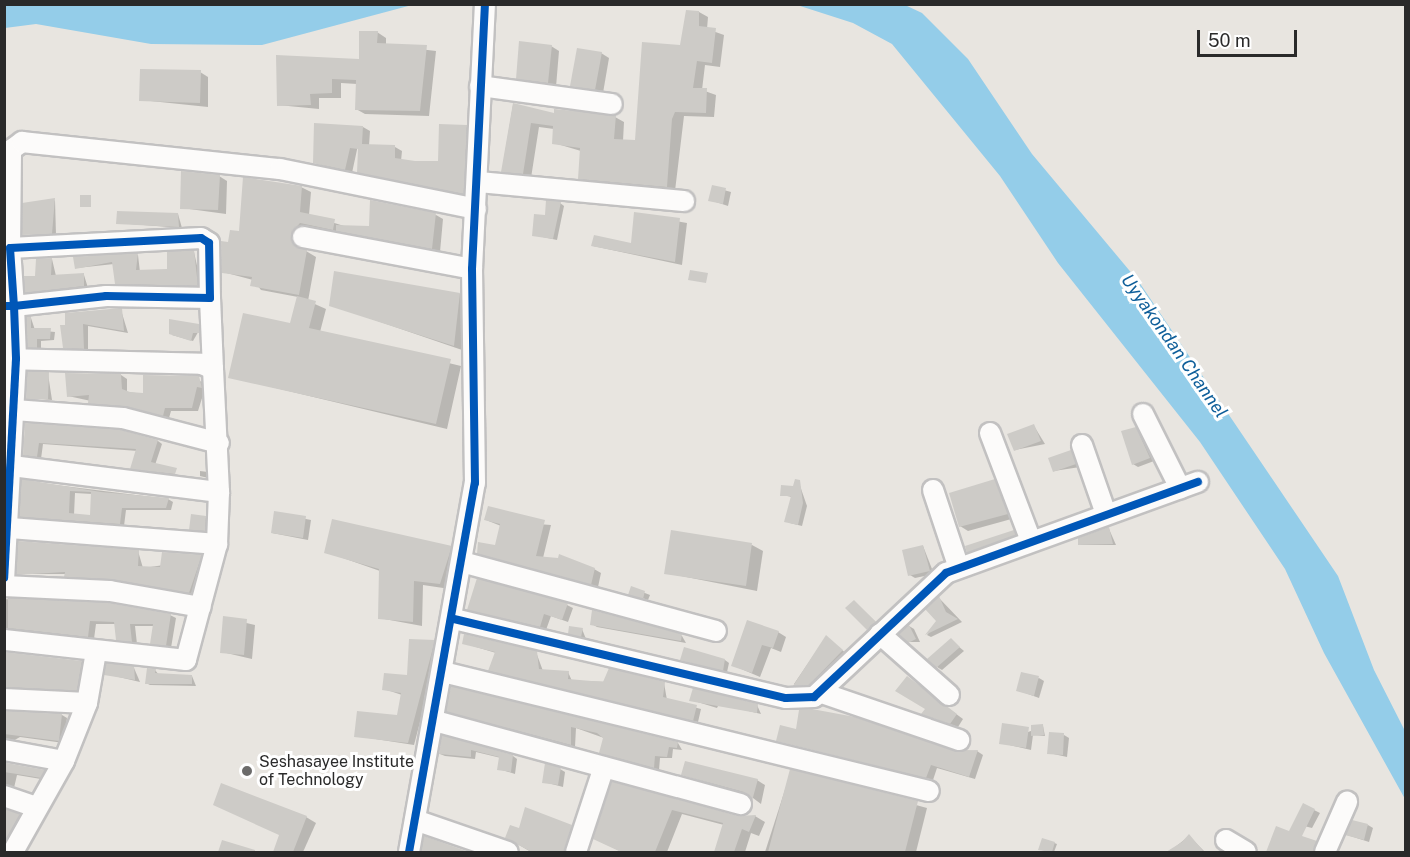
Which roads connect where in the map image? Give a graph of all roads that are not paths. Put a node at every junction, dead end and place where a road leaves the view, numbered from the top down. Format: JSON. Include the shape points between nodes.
{"nodes":[{"id":1,"x":485,"y":4,"type":"edge"},
{"id":2,"x":480,"y":86,"type":"junction"},
{"id":3,"x":612,"y":104,"type":"dead end"},
{"id":4,"x":478,"y":182,"type":"junction"},
{"id":5,"x":684,"y":201,"type":"dead end"},
{"id":6,"x":476,"y":209,"type":"junction"},
{"id":7,"x":303,"y":237,"type":"dead end"},
{"id":8,"x":10,"y":248,"type":"junction"},
{"id":9,"x":472,"y":269,"type":"junction"},
{"id":10,"x":210,"y":298,"type":"junction"},
{"id":11,"x":9,"y":306,"type":"edge"},
{"id":12,"x":10,"y":358,"type":"edge"},
{"id":13,"x":213,"y":369,"type":"junction"},
{"id":14,"x":14,"y":410,"type":"junction"},
{"id":15,"x":1143,"y":414,"type":"dead end"},
{"id":16,"x":990,"y":433,"type":"dead end"},
{"id":17,"x":219,"y":443,"type":"junction"},
{"id":18,"x":1082,"y":445,"type":"dead end"},
{"id":19,"x":12,"y":466,"type":"junction"},
{"id":20,"x":933,"y":490,"type":"dead end"},
{"id":21,"x":219,"y":492,"type":"junction"},
{"id":22,"x":1106,"y":514,"type":"junction"},
{"id":23,"x":10,"y":528,"type":"junction"},
{"id":24,"x":1031,"y":541,"type":"junction"},
{"id":25,"x":217,"y":544,"type":"junction"},
{"id":26,"x":462,"y":562,"type":"junction"},
{"id":27,"x":959,"y":568,"type":"junction"},
{"id":28,"x":4,"y":578,"type":"edge"},
{"id":29,"x":4,"y":586,"type":"edge"},
{"id":30,"x":201,"y":607,"type":"junction"},
{"id":31,"x":454,"y":619,"type":"junction"},
{"id":32,"x":716,"y":631,"type":"dead end"},
{"id":33,"x":880,"y":634,"type":"junction"},
{"id":34,"x":4,"y":640,"type":"edge"},
{"id":35,"x":96,"y":651,"type":"junction"},
{"id":36,"x":443,"y":672,"type":"junction"},
{"id":37,"x":822,"y":693,"type":"junction"},
{"id":38,"x":949,"y":695,"type":"dead end"},
{"id":39,"x":4,"y":699,"type":"edge"},
{"id":40,"x":87,"y":703,"type":"junction"},
{"id":41,"x":435,"y":721,"type":"junction"},
{"id":42,"x":959,"y":740,"type":"dead end"},
{"id":43,"x":4,"y":750,"type":"edge"},
{"id":44,"x":64,"y":761,"type":"junction"},
{"id":45,"x":604,"y":767,"type":"junction"},
{"id":46,"x":929,"y":790,"type":"dead end"},
{"id":47,"x":4,"y":796,"type":"edge"},
{"id":48,"x":1347,"y":802,"type":"dead end"},
{"id":49,"x":741,"y":804,"type":"dead end"},
{"id":50,"x":36,"y":807,"type":"junction"},
{"id":51,"x":415,"y":820,"type":"junction"},
{"id":52,"x":1226,"y":840,"type":"dead end"},
{"id":53,"x":13,"y":852,"type":"edge"},
{"id":54,"x":410,"y":852,"type":"edge"},
{"id":55,"x":508,"y":852,"type":"edge"},
{"id":56,"x":576,"y":852,"type":"edge"},
{"id":57,"x":1246,"y":852,"type":"edge"},
{"id":58,"x":1325,"y":852,"type":"edge"}],
"edges":[{"from":1,"to":2,"type":"street"},
{"from":2,"to":3,"type":"street"},
{"from":2,"to":4,"type":"street"},
{"from":4,"to":5,"type":"street"},
{"from":4,"to":6,"type":"street"},
{"from":6,"to":8,"type":"street","via":[[280,169],[22,142],[11,150]]},
{"from":6,"to":9,"type":"street"},
{"from":7,"to":9,"type":"street"},
{"from":8,"to":10,"type":"street","via":[[201,238],[210,251]]},
{"from":8,"to":11,"type":"street"},
{"from":9,"to":26,"type":"street","via":[[475,483]]},
{"from":10,"to":11,"type":"street","via":[[106,296]]},
{"from":10,"to":13,"type":"street"},
{"from":11,"to":12,"type":"street"},
{"from":12,"to":13,"type":"street","via":[[202,364]]},
{"from":12,"to":14,"type":"street"},
{"from":13,"to":17,"type":"street"},
{"from":14,"to":17,"type":"street","via":[[123,418]]},
{"from":14,"to":19,"type":"street"},
{"from":15,"to":22,"type":"street","via":[[1189,485]]},
{"from":16,"to":24,"type":"street"},
{"from":17,"to":21,"type":"street"},
{"from":18,"to":22,"type":"street"},
{"from":19,"to":21,"type":"street"},
{"from":19,"to":23,"type":"street"},
{"from":20,"to":27,"type":"street"},
{"from":21,"to":25,"type":"street"},
{"from":22,"to":24,"type":"street"},
{"from":23,"to":25,"type":"street"},
{"from":23,"to":28,"type":"street"},
{"from":24,"to":27,"type":"street"},
{"from":25,"to":30,"type":"street"},
{"from":26,"to":31,"type":"street"},
{"from":26,"to":32,"type":"street"},
{"from":27,"to":33,"type":"street","via":[[937,579]]},
{"from":29,"to":30,"type":"street","via":[[110,591]]},
{"from":30,"to":35,"type":"street","via":[[190,654],[180,662]]},
{"from":31,"to":36,"type":"street"},
{"from":31,"to":37,"type":"street","via":[[786,698]]},
{"from":33,"to":37,"type":"street"},
{"from":33,"to":38,"type":"street"},
{"from":34,"to":35,"type":"street"},
{"from":35,"to":40,"type":"street"},
{"from":36,"to":41,"type":"street"},
{"from":36,"to":46,"type":"street"},
{"from":37,"to":42,"type":"street"},
{"from":39,"to":40,"type":"street"},
{"from":40,"to":44,"type":"street"},
{"from":41,"to":45,"type":"street"},
{"from":41,"to":51,"type":"street"},
{"from":43,"to":44,"type":"street"},
{"from":44,"to":50,"type":"street"},
{"from":45,"to":49,"type":"street"},
{"from":45,"to":56,"type":"street"},
{"from":47,"to":50,"type":"street"},
{"from":48,"to":58,"type":"street"},
{"from":50,"to":53,"type":"street"},
{"from":51,"to":54,"type":"street"},
{"from":51,"to":55,"type":"street"},
{"from":52,"to":57,"type":"street"}]}
